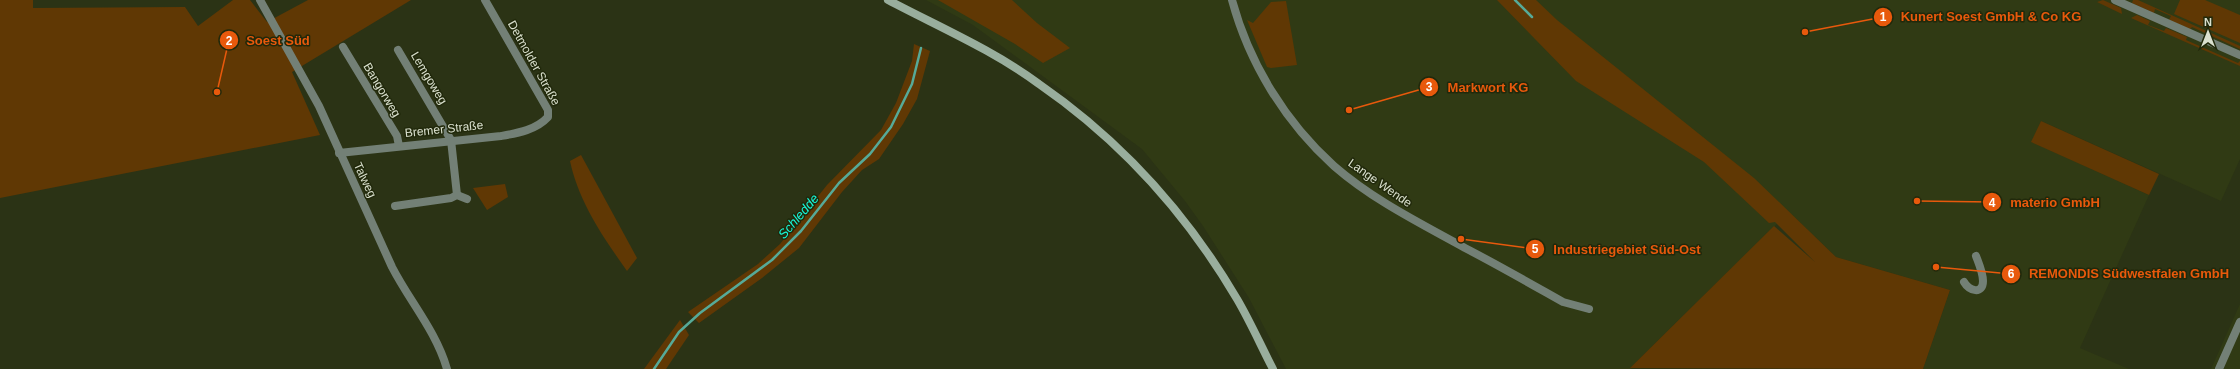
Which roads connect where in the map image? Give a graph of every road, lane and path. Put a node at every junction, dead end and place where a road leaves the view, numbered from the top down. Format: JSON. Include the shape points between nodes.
{"nodes":[{"id":1,"x":260,"y":0,"type":"edge"},
{"id":2,"x":485,"y":0,"type":"edge"},
{"id":3,"x":888,"y":0,"type":"edge"},
{"id":4,"x":1232,"y":0,"type":"edge"},
{"id":5,"x":2115,"y":0,"type":"edge"},
{"id":6,"x":343,"y":47,"type":"dead end"},
{"id":7,"x":398,"y":50,"type":"dead end"},
{"id":8,"x":2240,"y":55,"type":"edge"},
{"id":9,"x":548,"y":117,"type":"joint"},
{"id":10,"x":451,"y":140,"type":"junction"},
{"id":11,"x":399,"y":146,"type":"junction"},
{"id":12,"x":339,"y":153,"type":"junction"},
{"id":13,"x":457,"y":195,"type":"junction"},
{"id":14,"x":467,"y":199,"type":"dead end"},
{"id":15,"x":394,"y":206,"type":"dead end"},
{"id":16,"x":1976,"y":256,"type":"dead end"},
{"id":17,"x":1964,"y":282,"type":"dead end"},
{"id":18,"x":1589,"y":309,"type":"dead end"},
{"id":19,"x":2240,"y":322,"type":"edge"},
{"id":20,"x":2220,"y":368,"type":"edge"},
{"id":21,"x":447,"y":369,"type":"edge"},
{"id":22,"x":1273,"y":369,"type":"edge"}],
"edges":[{"from":1,"to":12,"type":"street","name":"Talweg","via":[[319,106]]},
{"from":2,"to":9,"type":"street","name":"Detmolder Straße","via":[[548,110]]},
{"from":3,"to":22,"type":"main road","via":[[994,55],[1039,83],[1106,137],[1164,195],[1200,241],[1237,299]]},
{"from":4,"to":18,"type":"street","name":"Lange Wende","via":[[1249,49],[1275,96],[1303,134],[1335,167],[1414,221],[1563,302]]},
{"from":5,"to":8,"type":"street"},
{"from":6,"to":11,"type":"street","name":"Bangorweg","via":[[396,136]]},
{"from":7,"to":10,"type":"street","name":"Lemgoweg"},
{"from":9,"to":10,"type":"street","name":"Bremer Straße","via":[[526,131]]},
{"from":10,"to":11,"type":"street","name":"Bremer Straße"},
{"from":10,"to":13,"type":"street"},
{"from":11,"to":12,"type":"street","name":"Bremer Straße"},
{"from":12,"to":21,"type":"street","name":"Talweg","via":[[392,267],[433,333]]},
{"from":13,"to":14,"type":"street"},
{"from":13,"to":15,"type":"street"},
{"from":16,"to":17,"type":"street","via":[[1983,280],[1982,286],[1974,291]]},
{"from":19,"to":20,"type":"street"}]}
